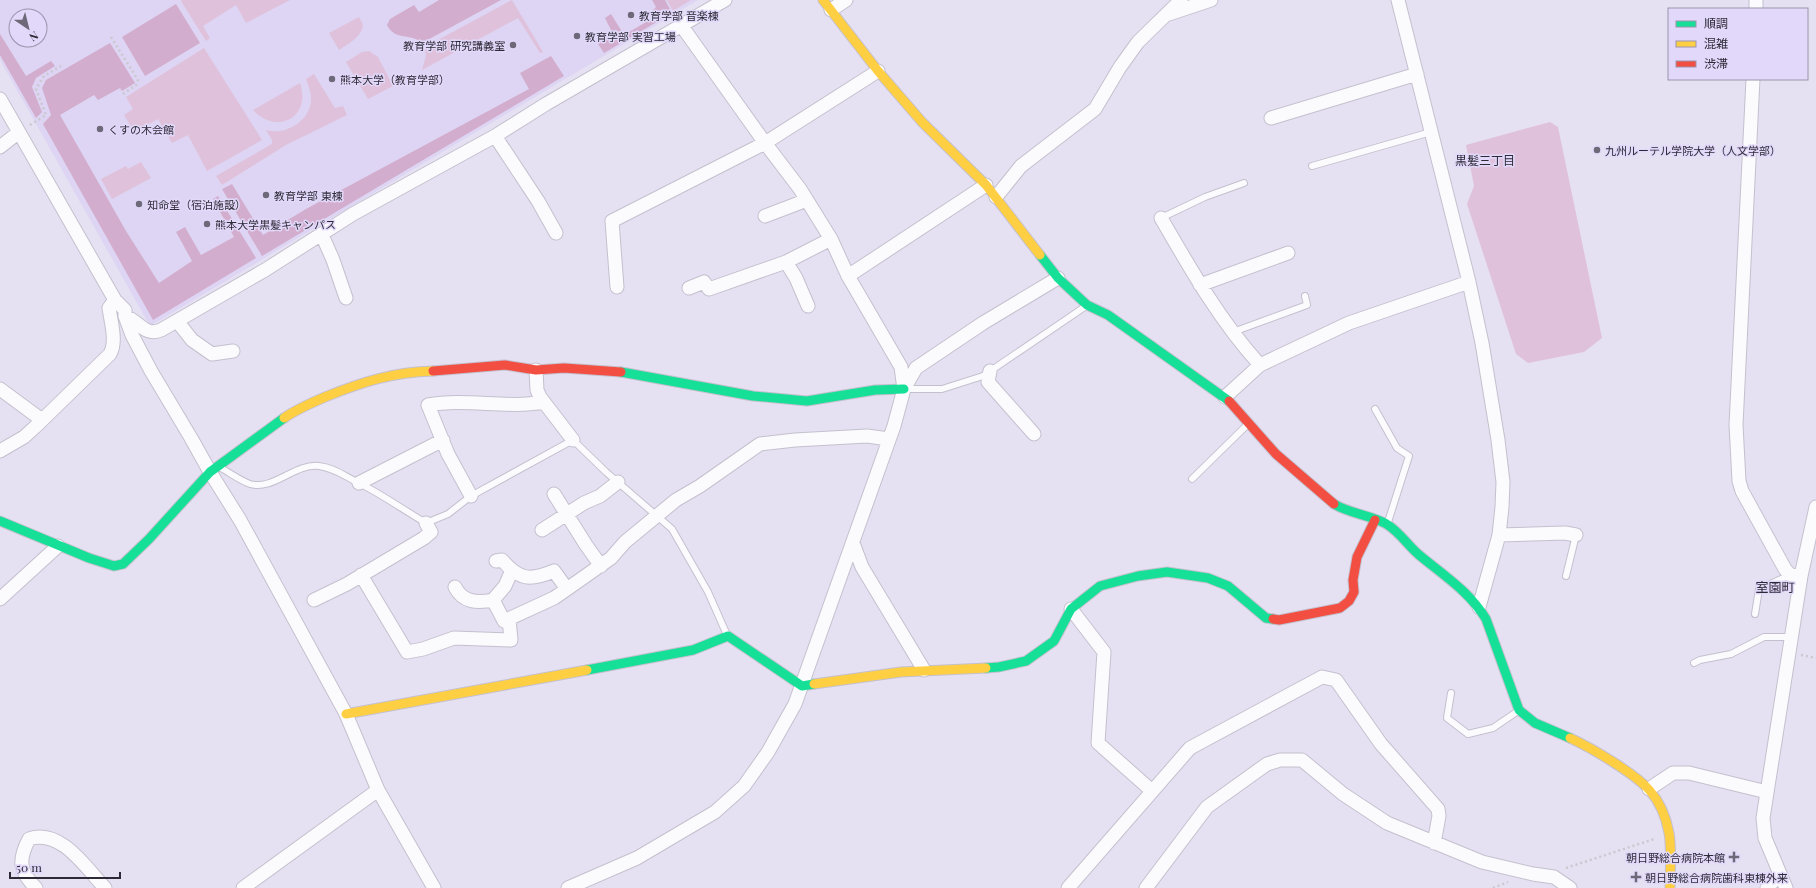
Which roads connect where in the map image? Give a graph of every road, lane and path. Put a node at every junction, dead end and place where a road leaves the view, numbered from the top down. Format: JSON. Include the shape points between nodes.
{"nodes":[{"id":1,"x":725,"y":0,"type":"edge"},
{"id":2,"x":846,"y":0,"type":"edge"},
{"id":3,"x":1182,"y":0,"type":"edge"},
{"id":4,"x":1211,"y":0,"type":"edge"},
{"id":5,"x":1398,"y":0,"type":"edge"},
{"id":6,"x":827,"y":5,"type":"edge"},
{"id":7,"x":1166,"y":16,"type":"junction"},
{"id":8,"x":681,"y":24,"type":"junction"},
{"id":9,"x":111,"y":37,"type":"dead end"},
{"id":10,"x":60,"y":66,"type":"dead end"},
{"id":11,"x":878,"y":71,"type":"junction"},
{"id":12,"x":1416,"y":74,"type":"junction"},
{"id":13,"x":1753,"y":80,"type":"edge"},
{"id":14,"x":123,"y":94,"type":"dead end"},
{"id":15,"x":0,"y":99,"type":"edge"},
{"id":16,"x":1271,"y":118,"type":"dead end"},
{"id":17,"x":19,"y":132,"type":"junction"},
{"id":18,"x":1431,"y":132,"type":"junction"},
{"id":19,"x":495,"y":136,"type":"junction"},
{"id":20,"x":765,"y":143,"type":"junction"},
{"id":21,"x":0,"y":147,"type":"edge"},
{"id":22,"x":1312,"y":166,"type":"dead end"},
{"id":23,"x":1244,"y":183,"type":"dead end"},
{"id":24,"x":986,"y":185,"type":"junction"},
{"id":25,"x":996,"y":197,"type":"junction"},
{"id":26,"x":807,"y":200,"type":"junction"},
{"id":27,"x":765,"y":216,"type":"dead end"},
{"id":28,"x":1161,"y":218,"type":"joint"},
{"id":29,"x":556,"y":233,"type":"dead end"},
{"id":30,"x":322,"y":235,"type":"junction"},
{"id":31,"x":831,"y":239,"type":"junction"},
{"id":32,"x":1288,"y":253,"type":"dead end"},
{"id":33,"x":786,"y":262,"type":"junction"},
{"id":34,"x":848,"y":276,"type":"junction"},
{"id":35,"x":1058,"y":278,"type":"junction"},
{"id":36,"x":1469,"y":282,"type":"junction"},
{"id":37,"x":1200,"y":286,"type":"junction"},
{"id":38,"x":617,"y":287,"type":"dead end"},
{"id":39,"x":689,"y":288,"type":"dead end"},
{"id":40,"x":1305,"y":296,"type":"dead end"},
{"id":41,"x":346,"y":298,"type":"dead end"},
{"id":42,"x":116,"y":300,"type":"junction"},
{"id":43,"x":1087,"y":305,"type":"junction"},
{"id":44,"x":808,"y":306,"type":"dead end"},
{"id":45,"x":125,"y":316,"type":"junction"},
{"id":46,"x":177,"y":321,"type":"junction"},
{"id":47,"x":1232,"y":333,"type":"junction"},
{"id":48,"x":233,"y":351,"type":"dead end"},
{"id":49,"x":1260,"y":365,"type":"junction"},
{"id":50,"x":536,"y":370,"type":"junction"},
{"id":51,"x":990,"y":371,"type":"junction"},
{"id":52,"x":0,"y":389,"type":"edge"},
{"id":53,"x":904,"y":389,"type":"junction"},
{"id":54,"x":1225,"y":397,"type":"junction"},
{"id":55,"x":544,"y":402,"type":"junction"},
{"id":56,"x":1375,"y":409,"type":"dead end"},
{"id":57,"x":42,"y":420,"type":"junction"},
{"id":58,"x":1248,"y":423,"type":"junction"},
{"id":59,"x":1034,"y":434,"type":"dead end"},
{"id":60,"x":889,"y":439,"type":"junction"},
{"id":61,"x":443,"y":440,"type":"junction"},
{"id":62,"x":573,"y":440,"type":"junction"},
{"id":63,"x":0,"y":451,"type":"edge"},
{"id":64,"x":214,"y":469,"type":"junction"},
{"id":65,"x":1192,"y":479,"type":"dead end"},
{"id":66,"x":618,"y":482,"type":"junction"},
{"id":67,"x":359,"y":483,"type":"junction"},
{"id":68,"x":554,"y":494,"type":"dead end"},
{"id":69,"x":471,"y":496,"type":"junction"},
{"id":70,"x":1816,"y":507,"type":"edge"},
{"id":71,"x":567,"y":516,"type":"junction"},
{"id":72,"x":656,"y":516,"type":"junction"},
{"id":73,"x":1375,"y":520,"type":"junction"},
{"id":74,"x":0,"y":521,"type":"edge"},
{"id":75,"x":426,"y":523,"type":"junction"},
{"id":76,"x":1387,"y":524,"type":"junction"},
{"id":77,"x":542,"y":530,"type":"dead end"},
{"id":78,"x":1499,"y":535,"type":"junction"},
{"id":79,"x":1576,"y":535,"type":"joint"},
{"id":80,"x":853,"y":543,"type":"junction"},
{"id":81,"x":58,"y":546,"type":"junction"},
{"id":82,"x":496,"y":561,"type":"dead end"},
{"id":83,"x":601,"y":566,"type":"junction"},
{"id":84,"x":512,"y":570,"type":"junction"},
{"id":85,"x":361,"y":575,"type":"junction"},
{"id":86,"x":1566,"y":576,"type":"dead end"},
{"id":87,"x":1796,"y":576,"type":"junction"},
{"id":88,"x":455,"y":587,"type":"dead end"},
{"id":89,"x":567,"y":589,"type":"junction"},
{"id":90,"x":0,"y":599,"type":"edge"},
{"id":91,"x":314,"y":600,"type":"dead end"},
{"id":92,"x":494,"y":600,"type":"junction"},
{"id":93,"x":1479,"y":606,"type":"junction"},
{"id":94,"x":1071,"y":609,"type":"junction"},
{"id":95,"x":1755,"y":614,"type":"dead end"},
{"id":96,"x":508,"y":619,"type":"junction"},
{"id":97,"x":728,"y":636,"type":"junction"},
{"id":98,"x":1792,"y":637,"type":"junction"},
{"id":99,"x":1694,"y":663,"type":"dead end"},
{"id":100,"x":924,"y":670,"type":"junction"},
{"id":101,"x":802,"y":686,"type":"junction"},
{"id":102,"x":1451,"y":693,"type":"dead end"},
{"id":103,"x":1519,"y":710,"type":"junction"},
{"id":104,"x":346,"y":714,"type":"junction"},
{"id":105,"x":1649,"y":788,"type":"junction"},
{"id":106,"x":378,"y":790,"type":"junction"},
{"id":107,"x":1152,"y":791,"type":"junction"},
{"id":108,"x":1767,"y":792,"type":"junction"},
{"id":109,"x":1669,"y":834,"type":"junction"},
{"id":110,"x":1434,"y":843,"type":"junction"},
{"id":111,"x":1546,"y":875,"type":"junction"},
{"id":112,"x":1779,"y":875,"type":"junction"},
{"id":113,"x":36,"y":888,"type":"edge"},
{"id":114,"x":105,"y":888,"type":"edge"},
{"id":115,"x":243,"y":888,"type":"edge"},
{"id":116,"x":434,"y":888,"type":"edge"},
{"id":117,"x":568,"y":888,"type":"edge"},
{"id":118,"x":1068,"y":888,"type":"edge"},
{"id":119,"x":1146,"y":888,"type":"edge"},
{"id":120,"x":1570,"y":888,"type":"edge"},
{"id":121,"x":1670,"y":888,"type":"edge"},
{"id":122,"x":1767,"y":888,"type":"edge"},
{"id":123,"x":1786,"y":888,"type":"edge"}],
"edges":[{"from":1,"to":8,"type":"street"},
{"from":2,"to":6,"type":"street"},
{"from":3,"to":7,"type":"street"},
{"from":4,"to":7,"type":"street"},
{"from":5,"to":12,"type":"street"},
{"from":6,"to":11,"type":"street"},
{"from":7,"to":25,"type":"street","via":[[1138,42],[1095,109],[1021,166]]},
{"from":8,"to":19,"type":"street"},
{"from":8,"to":20,"type":"street"},
{"from":9,"to":14,"type":"path","via":[[138,80],[136,85]]},
{"from":10,"to":17,"type":"path","via":[[44,76],[36,89],[46,115]]},
{"from":11,"to":20,"type":"street"},
{"from":11,"to":24,"type":"street","via":[[922,122]]},
{"from":12,"to":16,"type":"street"},
{"from":12,"to":18,"type":"street"},
{"from":13,"to":87,"type":"street","via":[[1736,443],[1739,481],[1742,491]]},
{"from":15,"to":17,"type":"street"},
{"from":17,"to":21,"type":"street"},
{"from":17,"to":42,"type":"street"},
{"from":18,"to":22,"type":"lane"},
{"from":18,"to":36,"type":"street"},
{"from":19,"to":29,"type":"street"},
{"from":19,"to":30,"type":"street","via":[[353,214]]},
{"from":20,"to":26,"type":"street"},
{"from":20,"to":38,"type":"street","via":[[612,221]]},
{"from":23,"to":28,"type":"lane","via":[[1205,197]]},
{"from":24,"to":25,"type":"street"},
{"from":24,"to":34,"type":"street"},
{"from":25,"to":35,"type":"street"},
{"from":26,"to":27,"type":"street"},
{"from":26,"to":31,"type":"street"},
{"from":28,"to":37,"type":"street"},
{"from":30,"to":41,"type":"street"},
{"from":30,"to":46,"type":"street"},
{"from":31,"to":33,"type":"street"},
{"from":31,"to":34,"type":"street"},
{"from":32,"to":37,"type":"street"},
{"from":33,"to":39,"type":"street","via":[[709,289],[704,282]]},
{"from":33,"to":44,"type":"street"},
{"from":34,"to":53,"type":"street","via":[[901,367]]},
{"from":35,"to":43,"type":"street"},
{"from":35,"to":53,"type":"street","via":[[983,323],[916,368]]},
{"from":36,"to":49,"type":"street","via":[[1349,323]]},
{"from":36,"to":78,"type":"street","via":[[1491,397],[1503,482]]},
{"from":37,"to":47,"type":"street"},
{"from":40,"to":47,"type":"lane","via":[[1307,305]]},
{"from":42,"to":45,"type":"street","via":[[125,310]]},
{"from":42,"to":57,"type":"street","via":[[109,308],[113,342],[110,354]]},
{"from":43,"to":51,"type":"lane"},
{"from":43,"to":54,"type":"street","via":[[1108,315]]},
{"from":45,"to":46,"type":"street","via":[[146,331],[154,333]]},
{"from":45,"to":64,"type":"street","via":[[151,372]]},
{"from":46,"to":48,"type":"street","via":[[192,340],[212,354]]},
{"from":47,"to":49,"type":"street"},
{"from":49,"to":54,"type":"street"},
{"from":50,"to":53,"type":"street","via":[[564,368],[618,371],[753,396],[807,401],[875,390]]},
{"from":50,"to":55,"type":"street","via":[[537,390]]},
{"from":50,"to":64,"type":"street","via":[[505,365],[406,372],[358,384],[295,410]]},
{"from":51,"to":53,"type":"lane","via":[[983,376],[942,389]]},
{"from":51,"to":59,"type":"street","via":[[988,382]]},
{"from":52,"to":57,"type":"street"},
{"from":53,"to":60,"type":"street"},
{"from":54,"to":58,"type":"street"},
{"from":55,"to":61,"type":"street","via":[[528,405],[456,402],[428,405]]},
{"from":55,"to":62,"type":"street"},
{"from":56,"to":76,"type":"lane","via":[[1397,448],[1409,456]]},
{"from":57,"to":63,"type":"street","via":[[24,437]]},
{"from":58,"to":65,"type":"lane"},
{"from":58,"to":73,"type":"street","via":[[1276,454],[1328,501],[1342,509]]},
{"from":60,"to":72,"type":"street","via":[[867,436],[760,444]]},
{"from":60,"to":80,"type":"street"},
{"from":61,"to":67,"type":"street"},
{"from":61,"to":69,"type":"street"},
{"from":62,"to":66,"type":"lane"},
{"from":62,"to":69,"type":"lane"},
{"from":64,"to":67,"type":"lane","via":[[250,484],[260,485],[282,478],[303,467],[318,466],[336,470]]},
{"from":64,"to":81,"type":"street","via":[[149,540],[123,564],[114,566]]},
{"from":64,"to":104,"type":"street"},
{"from":66,"to":71,"type":"street"},
{"from":66,"to":72,"type":"lane"},
{"from":67,"to":75,"type":"lane"},
{"from":68,"to":71,"type":"street"},
{"from":69,"to":75,"type":"lane","via":[[448,514]]},
{"from":70,"to":87,"type":"street"},
{"from":71,"to":77,"type":"street"},
{"from":71,"to":83,"type":"street"},
{"from":72,"to":83,"type":"street"},
{"from":72,"to":97,"type":"lane","via":[[672,529],[708,592]]},
{"from":73,"to":76,"type":"street"},
{"from":73,"to":94,"type":"street","via":[[1357,557],[1352,580],[1354,592],[1349,601],[1340,608],[1279,620],[1266,618],[1228,586],[1208,578],[1167,572],[1138,576],[1100,586]]},
{"from":74,"to":81,"type":"street"},
{"from":75,"to":85,"type":"street","via":[[431,532]]},
{"from":76,"to":93,"type":"street"},
{"from":78,"to":79,"type":"street"},
{"from":78,"to":93,"type":"street"},
{"from":79,"to":86,"type":"lane"},
{"from":80,"to":100,"type":"street","via":[[862,567]]},
{"from":80,"to":101,"type":"street"},
{"from":81,"to":90,"type":"street"},
{"from":82,"to":84,"type":"street","via":[[502,560]]},
{"from":83,"to":89,"type":"street"},
{"from":84,"to":89,"type":"street","via":[[529,579],[554,571]]},
{"from":84,"to":92,"type":"street","via":[[505,586]]},
{"from":85,"to":91,"type":"street"},
{"from":85,"to":96,"type":"street","via":[[407,652],[454,638],[512,640]]},
{"from":87,"to":95,"type":"lane","via":[[1759,589]]},
{"from":87,"to":98,"type":"street"},
{"from":88,"to":92,"type":"street","via":[[463,597],[471,601]]},
{"from":89,"to":96,"type":"street","via":[[554,598]]},
{"from":92,"to":96,"type":"street","via":[[504,621]]},
{"from":93,"to":103,"type":"street","via":[[1495,642]]},
{"from":94,"to":100,"type":"street","via":[[1054,641],[1026,661],[999,667]]},
{"from":94,"to":107,"type":"street","via":[[1104,652],[1098,743]]},
{"from":97,"to":101,"type":"street"},
{"from":97,"to":104,"type":"street","via":[[693,650]]},
{"from":98,"to":99,"type":"lane","via":[[1764,637],[1731,654]]},
{"from":98,"to":108,"type":"street"},
{"from":100,"to":101,"type":"street"},
{"from":101,"to":117,"type":"street","via":[[796,704],[768,752],[744,786],[720,807],[638,858]]},
{"from":102,"to":103,"type":"lane","via":[[1446,718],[1468,734],[1493,728]]},
{"from":103,"to":105,"type":"street","via":[[1535,723],[1588,746],[1640,779]]},
{"from":104,"to":106,"type":"street"},
{"from":105,"to":108,"type":"street","via":[[1673,773],[1689,773]]},
{"from":105,"to":109,"type":"street","via":[[1663,813]]},
{"from":106,"to":115,"type":"street"},
{"from":106,"to":116,"type":"street"},
{"from":107,"to":110,"type":"street","via":[[1190,748],[1322,677],[1336,680],[1382,744],[1438,809]]},
{"from":107,"to":118,"type":"street"},
{"from":108,"to":112,"type":"street","via":[[1763,818],[1765,838]]},
{"from":109,"to":111,"type":"path"},
{"from":109,"to":121,"type":"street"},
{"from":110,"to":111,"type":"street","via":[[1482,862]]},
{"from":110,"to":119,"type":"street","via":[[1387,823],[1343,794],[1302,760],[1280,760],[1268,764],[1206,806]]},
{"from":111,"to":120,"type":"street","via":[[1554,877]]},
{"from":112,"to":122,"type":"street"},
{"from":112,"to":123,"type":"street"},
{"from":113,"to":114,"type":"street","via":[[20,863],[29,839],[36,837],[58,841],[69,849]]}]}
